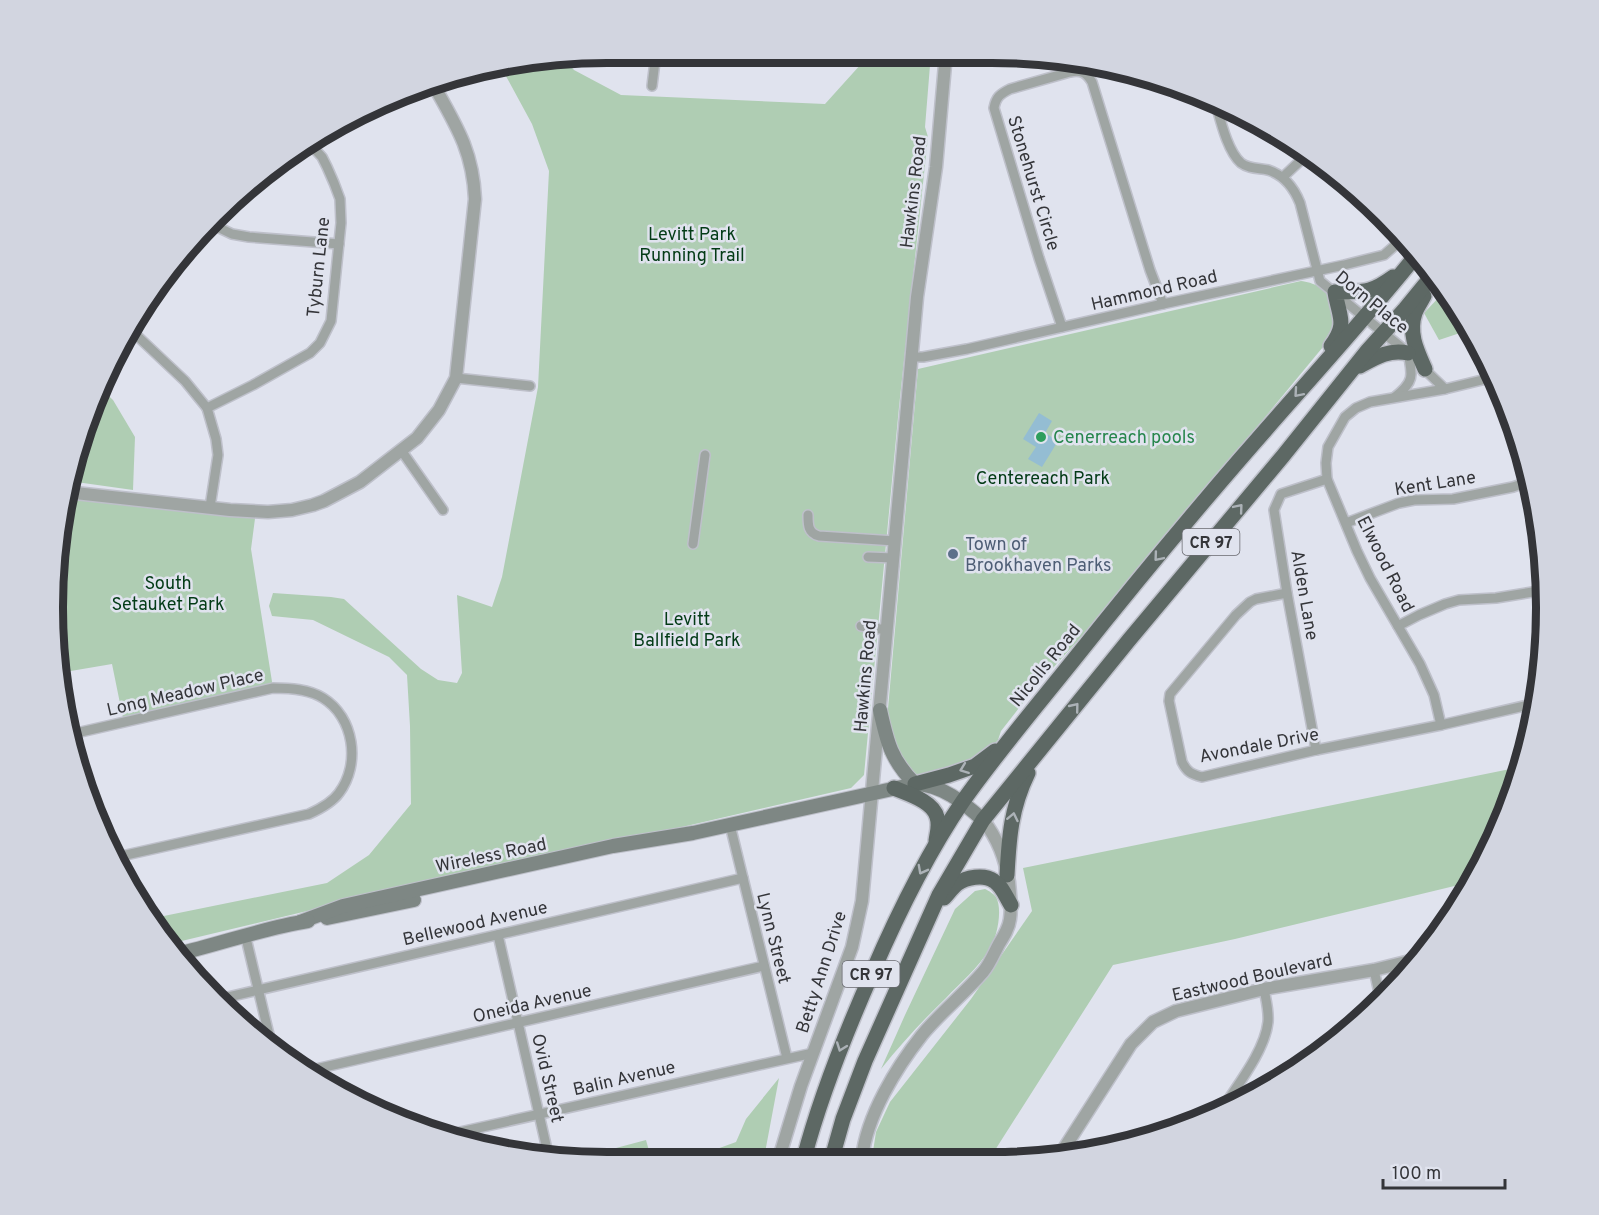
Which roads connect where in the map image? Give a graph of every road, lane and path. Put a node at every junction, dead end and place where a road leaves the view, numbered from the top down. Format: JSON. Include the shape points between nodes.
{"nodes":[{"id":1,"x":655,"y":63,"type":"edge"},
{"id":2,"x":945,"y":63,"type":"edge"},
{"id":3,"x":1079,"y":70,"type":"edge"},
{"id":4,"x":1081,"y":71,"type":"edge"},
{"id":5,"x":652,"y":86,"type":"dead end"},
{"id":6,"x":437,"y":91,"type":"edge"},
{"id":7,"x":1219,"y":113,"type":"edge"},
{"id":8,"x":314,"y":149,"type":"edge"},
{"id":9,"x":1302,"y":161,"type":"edge"},
{"id":10,"x":1283,"y":177,"type":"junction"},
{"id":11,"x":217,"y":227,"type":"edge"},
{"id":12,"x":339,"y":244,"type":"junction"},
{"id":13,"x":1397,"y":244,"type":"edge"},
{"id":14,"x":1411,"y":261,"type":"edge"},
{"id":15,"x":1317,"y":270,"type":"junction"},
{"id":16,"x":1427,"y":282,"type":"edge"},
{"id":17,"x":1429,"y":284,"type":"edge"},
{"id":18,"x":1335,"y":292,"type":"junction"},
{"id":19,"x":1163,"y":304,"type":"junction"},
{"id":20,"x":1365,"y":317,"type":"junction"},
{"id":21,"x":1062,"y":327,"type":"junction"},
{"id":22,"x":1384,"y":332,"type":"junction"},
{"id":23,"x":136,"y":335,"type":"edge"},
{"id":24,"x":1408,"y":353,"type":"junction"},
{"id":25,"x":911,"y":357,"type":"junction"},
{"id":26,"x":1425,"y":369,"type":"junction"},
{"id":27,"x":1352,"y":370,"type":"junction"},
{"id":28,"x":1314,"y":374,"type":"junction"},
{"id":29,"x":456,"y":378,"type":"junction"},
{"id":30,"x":1485,"y":379,"type":"edge"},
{"id":31,"x":530,"y":386,"type":"dead end"},
{"id":32,"x":1445,"y":389,"type":"junction"},
{"id":33,"x":1395,"y":398,"type":"junction"},
{"id":34,"x":207,"y":408,"type":"junction"},
{"id":35,"x":401,"y":450,"type":"junction"},
{"id":36,"x":705,"y":455,"type":"dead end"},
{"id":37,"x":1327,"y":479,"type":"junction"},
{"id":38,"x":1522,"y":484,"type":"edge"},
{"id":39,"x":75,"y":493,"type":"edge"},
{"id":40,"x":210,"y":507,"type":"junction"},
{"id":41,"x":443,"y":510,"type":"dead end"},
{"id":42,"x":808,"y":515,"type":"dead end"},
{"id":43,"x":1346,"y":523,"type":"junction"},
{"id":44,"x":895,"y":541,"type":"junction"},
{"id":45,"x":693,"y":544,"type":"dead end"},
{"id":46,"x":868,"y":556,"type":"dead end"},
{"id":47,"x":894,"y":558,"type":"junction"},
{"id":48,"x":1536,"y":592,"type":"edge"},
{"id":49,"x":1287,"y":593,"type":"junction"},
{"id":50,"x":861,"y":626,"type":"dead end"},
{"id":51,"x":1398,"y":626,"type":"junction"},
{"id":52,"x":887,"y":629,"type":"junction"},
{"id":53,"x":1527,"y":705,"type":"edge"},
{"id":54,"x":880,"y":710,"type":"junction"},
{"id":55,"x":1441,"y":725,"type":"junction"},
{"id":56,"x":78,"y":733,"type":"edge"},
{"id":57,"x":1007,"y":742,"type":"junction"},
{"id":58,"x":1316,"y":750,"type":"junction"},
{"id":59,"x":1038,"y":753,"type":"junction"},
{"id":60,"x":915,"y":784,"type":"junction"},
{"id":61,"x":894,"y":788,"type":"junction"},
{"id":62,"x":873,"y":792,"type":"junction"},
{"id":63,"x":963,"y":802,"type":"junction"},
{"id":64,"x":983,"y":820,"type":"junction"},
{"id":65,"x":730,"y":825,"type":"junction"},
{"id":66,"x":935,"y":846,"type":"junction"},
{"id":67,"x":123,"y":856,"type":"edge"},
{"id":68,"x":1008,"y":875,"type":"junction"},
{"id":69,"x":743,"y":878,"type":"junction"},
{"id":70,"x":1011,"y":905,"type":"junction"},
{"id":71,"x":932,"y":911,"type":"junction"},
{"id":72,"x":245,"y":934,"type":"junction"},
{"id":73,"x":498,"y":935,"type":"junction"},
{"id":74,"x":181,"y":945,"type":"edge"},
{"id":75,"x":186,"y":952,"type":"edge"},
{"id":76,"x":1405,"y":961,"type":"edge"},
{"id":77,"x":764,"y":966,"type":"junction"},
{"id":78,"x":1374,"y":970,"type":"junction"},
{"id":79,"x":1264,"y":989,"type":"junction"},
{"id":80,"x":258,"y":990,"type":"junction"},
{"id":81,"x":1379,"y":991,"type":"edge"},
{"id":82,"x":227,"y":997,"type":"edge"},
{"id":83,"x":519,"y":1023,"type":"junction"},
{"id":84,"x":269,"y":1033,"type":"edge"},
{"id":85,"x":813,"y":1053,"type":"junction"},
{"id":86,"x":787,"y":1059,"type":"junction"},
{"id":87,"x":318,"y":1068,"type":"edge"},
{"id":88,"x":1230,"y":1097,"type":"edge"},
{"id":89,"x":540,"y":1114,"type":"junction"},
{"id":90,"x":462,"y":1132,"type":"edge"},
{"id":91,"x":1065,"y":1147,"type":"edge"},
{"id":92,"x":547,"y":1148,"type":"edge"},
{"id":93,"x":781,"y":1152,"type":"edge"},
{"id":94,"x":806,"y":1152,"type":"edge"},
{"id":95,"x":834,"y":1152,"type":"edge"},
{"id":96,"x":864,"y":1152,"type":"edge"}],
"edges":[{"from":1,"to":5,"type":"street"},
{"from":2,"to":25,"type":"street","name":"Hawkins Road"},
{"from":3,"to":21,"type":"street","name":"Stonehurst Circle","via":[[1010,89],[995,99],[994,108]]},
{"from":4,"to":19,"type":"street","name":"Stonehurst Circle","via":[[1092,82]]},
{"from":6,"to":29,"type":"street","via":[[460,133],[474,179]]},
{"from":7,"to":10,"type":"street","via":[[1232,152],[1241,163]]},
{"from":8,"to":12,"type":"street","name":"Tyburn Lane","via":[[340,199]]},
{"from":9,"to":10,"type":"street"},
{"from":10,"to":15,"type":"street","name":"Dorn Place","via":[[1300,203]]},
{"from":11,"to":12,"type":"street","via":[[249,237]]},
{"from":12,"to":34,"type":"street","name":"Tyburn Lane","via":[[331,321],[321,343],[310,353]]},
{"from":13,"to":15,"type":"street","name":"Hammond Road","via":[[1384,255]]},
{"from":14,"to":18,"type":"highway","via":[[1374,288]]},
{"from":14,"to":20,"type":"highway","name":"Nicolls Road","number":"CR 97"},
{"from":15,"to":18,"type":"street","name":"Dorn Place","via":[[1320,281]]},
{"from":15,"to":19,"type":"street","name":"Hammond Road"},
{"from":16,"to":22,"type":"highway","number":"CR 97"},
{"from":17,"to":26,"type":"highway","via":[[1412,326]]},
{"from":18,"to":20,"type":"street","name":"Dorn Place"},
{"from":18,"to":28,"type":"highway","via":[[1341,328]]},
{"from":19,"to":21,"type":"street","name":"Hammond Road"},
{"from":20,"to":22,"type":"street","name":"Dorn Place"},
{"from":20,"to":28,"type":"highway","name":"Nicolls Road","number":"CR 97"},
{"from":21,"to":25,"type":"street","name":"Hammond Road","via":[[954,352]]},
{"from":22,"to":24,"type":"street","name":"Dorn Place"},
{"from":22,"to":27,"type":"highway","number":"CR 97"},
{"from":23,"to":34,"type":"street"},
{"from":24,"to":26,"type":"street","name":"Dorn Place"},
{"from":24,"to":27,"type":"highway","via":[[1384,353]]},
{"from":24,"to":33,"type":"street","name":"Dorn Place","via":[[1412,378]]},
{"from":25,"to":44,"type":"street","name":"Hawkins Road"},
{"from":26,"to":32,"type":"street","name":"Dorn Place"},
{"from":59,"to":27,"type":"highway","number":"CR 97","one_way":true},
{"from":28,"to":57,"type":"highway","name":"Nicolls Road","number":"CR 97","one_way":true,"via":[[1144,573]]},
{"from":29,"to":31,"type":"street"},
{"from":29,"to":35,"type":"street","via":[[433,419]]},
{"from":30,"to":32,"type":"street"},
{"from":32,"to":33,"type":"street"},
{"from":33,"to":37,"type":"street","name":"Elwood Road","via":[[1370,402],[1345,417],[1328,447]]},
{"from":34,"to":40,"type":"street","via":[[218,455]]},
{"from":35,"to":40,"type":"street","via":[[360,482],[313,505],[268,512]]},
{"from":35,"to":41,"type":"street"},
{"from":36,"to":45,"type":"street"},
{"from":37,"to":43,"type":"street","name":"Elwood Road"},
{"from":37,"to":49,"type":"street","name":"Alden Lane","via":[[1281,494],[1274,510]]},
{"from":38,"to":43,"type":"street","name":"Kent Lane","via":[[1453,499],[1399,503]]},
{"from":39,"to":40,"type":"street"},
{"from":42,"to":44,"type":"street","via":[[808,529],[814,535]]},
{"from":43,"to":51,"type":"street","name":"Elwood Road","via":[[1370,578]]},
{"from":44,"to":47,"type":"street","name":"Hawkins Road"},
{"from":46,"to":47,"type":"street"},
{"from":47,"to":52,"type":"street","name":"Hawkins Road"},
{"from":48,"to":51,"type":"street","via":[[1459,600]]},
{"from":49,"to":58,"type":"street","name":"Alden Lane"},
{"from":49,"to":58,"type":"street","name":"Avondale Drive","via":[[1250,602],[1170,694],[1169,701],[1182,762],[1193,775],[1202,777]]},
{"from":50,"to":52,"type":"street"},
{"from":51,"to":55,"type":"street","name":"Elwood Road","via":[[1428,680]]},
{"from":52,"to":54,"type":"street","name":"Hawkins Road"},
{"from":53,"to":55,"type":"street","name":"Avondale Drive"},
{"from":54,"to":60,"type":"main road","via":[[887,743],[902,771]]},
{"from":54,"to":62,"type":"street","name":"Hawkins Road"},
{"from":55,"to":58,"type":"street","name":"Avondale Drive"},
{"from":56,"to":67,"type":"street","name":"Long Meadow Place","via":[[273,688],[322,697],[346,723],[352,749],[350,772],[339,793],[323,807],[309,814]]},
{"from":57,"to":60,"type":"highway","one_way":true,"via":[[975,765]]},
{"from":57,"to":63,"type":"highway","name":"Nicolls Road","number":"CR 97"},
{"from":59,"to":64,"type":"highway","number":"CR 97"},
{"from":68,"to":59,"type":"highway","one_way":true,"via":[[1012,816]]},
{"from":60,"to":61,"type":"main road"},
{"from":60,"to":63,"type":"main road","via":[[930,786]]},
{"from":61,"to":62,"type":"main road"},
{"from":61,"to":66,"type":"highway","via":[[932,808],[938,827]]},
{"from":62,"to":65,"type":"main road","name":"Wireless Road"},
{"from":62,"to":85,"type":"street","name":"Betty Ann Drive","via":[[857,928]]},
{"from":63,"to":64,"type":"main road"},
{"from":63,"to":66,"type":"highway","name":"Nicolls Road","number":"CR 97"},
{"from":64,"to":68,"type":"street","via":[[994,833]]},
{"from":64,"to":71,"type":"highway","number":"CR 97"},
{"from":65,"to":69,"type":"street","name":"Lynn Street"},
{"from":65,"to":72,"type":"main road","name":"Wireless Road","via":[[520,876]]},
{"from":66,"to":94,"type":"highway","name":"Nicolls Road","number":"CR 97","one_way":true,"via":[[850,1023]]},
{"from":68,"to":70,"type":"street"},
{"from":69,"to":73,"type":"street","name":"Bellewood Avenue"},
{"from":69,"to":77,"type":"street","name":"Lynn Street"},
{"from":70,"to":71,"type":"highway","via":[[994,881],[975,877],[958,883]]},
{"from":70,"to":96,"type":"street","via":[[1006,933],[984,971],[946,1008],[904,1060],[871,1124]]},
{"from":71,"to":95,"type":"highway","number":"CR 97","via":[[865,1061]]},
{"from":72,"to":74,"type":"main road","name":"Wireless Road"},
{"from":72,"to":75,"type":"main road","name":"Wireless Road"},
{"from":72,"to":80,"type":"street"},
{"from":73,"to":80,"type":"street","name":"Bellewood Avenue"},
{"from":73,"to":83,"type":"street","name":"Ovid Street"},
{"from":76,"to":78,"type":"street","name":"Eastwood Boulevard"},
{"from":77,"to":83,"type":"street","name":"Oneida Avenue"},
{"from":77,"to":86,"type":"street","name":"Lynn Street"},
{"from":78,"to":79,"type":"street","name":"Eastwood Boulevard"},
{"from":78,"to":81,"type":"street"},
{"from":79,"to":88,"type":"street","via":[[1268,1009],[1266,1033]]},
{"from":79,"to":91,"type":"street","name":"Eastwood Boulevard","via":[[1176,1011],[1153,1022],[1121,1057]]},
{"from":80,"to":82,"type":"street","name":"Bellewood Avenue"},
{"from":80,"to":84,"type":"street"},
{"from":83,"to":87,"type":"street","name":"Oneida Avenue"},
{"from":83,"to":89,"type":"street","name":"Ovid Street"},
{"from":85,"to":86,"type":"street","name":"Balin Avenue"},
{"from":85,"to":93,"type":"street","name":"Betty Ann Drive"},
{"from":86,"to":89,"type":"street","name":"Balin Avenue"},
{"from":89,"to":90,"type":"street","name":"Balin Avenue"},
{"from":89,"to":92,"type":"street","name":"Ovid Street"}]}
